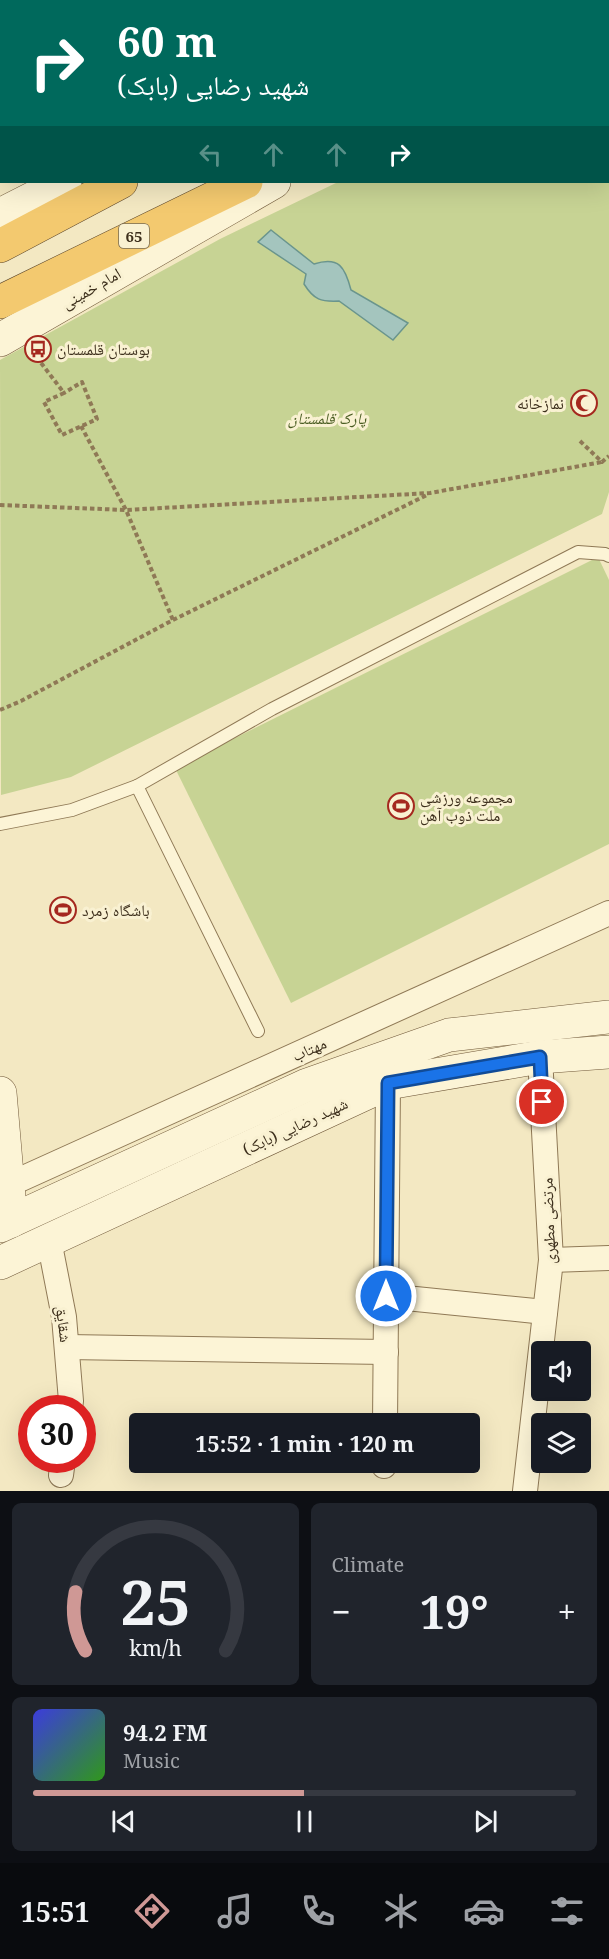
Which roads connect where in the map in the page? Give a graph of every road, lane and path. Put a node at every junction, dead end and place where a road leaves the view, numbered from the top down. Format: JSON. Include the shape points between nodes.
{"nodes":[{"id":1,"x":64,"y":183,"type":"edge"},
{"id":2,"x":119,"y":183,"type":"edge"},
{"id":3,"x":244,"y":183,"type":"edge"},
{"id":4,"x":272,"y":183,"type":"edge"},
{"id":5,"x":3,"y":234,"type":"edge"},
{"id":6,"x":11,"y":296,"type":"edge"},
{"id":7,"x":9,"y":335,"type":"edge"},
{"id":8,"x":64,"y":393,"type":"junction"},
{"id":9,"x":81,"y":426,"type":"junction"},
{"id":10,"x":580,"y":441,"type":"dead end"},
{"id":11,"x":609,"y":456,"type":"edge"},
{"id":12,"x":602,"y":462,"type":"junction"},
{"id":13,"x":430,"y":493,"type":"junction"},
{"id":14,"x":0,"y":505,"type":"edge"},
{"id":15,"x":126,"y":510,"type":"junction"},
{"id":16,"x":609,"y":556,"type":"edge"},
{"id":17,"x":173,"y":620,"type":"junction"},
{"id":18,"x":0,"y":710,"type":"edge"},
{"id":19,"x":137,"y":786,"type":"junction"},
{"id":20,"x":0,"y":824,"type":"edge"},
{"id":21,"x":609,"y":913,"type":"edge"},
{"id":22,"x":609,"y":1017,"type":"edge"},
{"id":23,"x":258,"y":1031,"type":"dead end"},
{"id":24,"x":609,"y":1052,"type":"edge"},
{"id":25,"x":540,"y":1057,"type":"junction"},
{"id":26,"x":388,"y":1083,"type":"junction"},
{"id":27,"x":0,"y":1093,"type":"edge"},
{"id":28,"x":8,"y":1185,"type":"junction"},
{"id":29,"x":6,"y":1224,"type":"edge"},
{"id":30,"x":49,"y":1240,"type":"junction"},
{"id":31,"x":609,"y":1258,"type":"edge"},
{"id":32,"x":551,"y":1260,"type":"junction"},
{"id":33,"x":0,"y":1263,"type":"edge"},
{"id":34,"x":386,"y":1296,"type":"junction"},
{"id":35,"x":545,"y":1312,"type":"junction"},
{"id":36,"x":67,"y":1347,"type":"junction"},
{"id":37,"x":386,"y":1352,"type":"junction"},
{"id":38,"x":71,"y":1395,"type":"edge"},
{"id":39,"x":385,"y":1413,"type":"edge"},
{"id":40,"x":525,"y":1491,"type":"edge"}],
"edges":[{"from":1,"to":5,"type":"main road"},
{"from":2,"to":5,"type":"highway"},
{"from":3,"to":6,"type":"highway","number":"65"},
{"from":4,"to":7,"type":"main road","name":"امام خمینی"},
{"from":7,"to":8,"type":"path"},
{"from":8,"to":9,"type":"path","via":[[82,382],[97,419]]},
{"from":8,"to":9,"type":"path","via":[[44,402],[62,435]]},
{"from":9,"to":15,"type":"path"},
{"from":10,"to":12,"type":"path"},
{"from":11,"to":12,"type":"path"},
{"from":12,"to":13,"type":"path"},
{"from":13,"to":15,"type":"path"},
{"from":13,"to":17,"type":"path"},
{"from":14,"to":15,"type":"path"},
{"from":15,"to":17,"type":"path"},
{"from":16,"to":19,"type":"lane","via":[[578,552],[272,709]]},
{"from":17,"to":18,"type":"path"},
{"from":19,"to":20,"type":"lane","via":[[72,810]]},
{"from":19,"to":23,"type":"lane"},
{"from":21,"to":28,"type":"street","name":"مهتاب"},
{"from":22,"to":29,"type":"main road","name":"شهید رضایی (بابک)","via":[[449,1035],[306,1085]]},
{"from":24,"to":25,"type":"main road","name":"شهید رضایی (بابک)"},
{"from":25,"to":26,"type":"main road","name":"شهید رضایی (بابک)"},
{"from":25,"to":32,"type":"street","name":"مرتضی مطهری"},
{"from":26,"to":30,"type":"main road","name":"شهید رضایی (بابک)"},
{"from":26,"to":34,"type":"street"},
{"from":27,"to":28,"type":"main road"},
{"from":28,"to":29,"type":"main road"},
{"from":30,"to":33,"type":"main road","name":"شهید رضایی (بابک)"},
{"from":30,"to":36,"type":"street","name":"شقایق"},
{"from":31,"to":32,"type":"street"},
{"from":32,"to":35,"type":"street","name":"مرتضی مطهری"},
{"from":34,"to":35,"type":"street"},
{"from":34,"to":37,"type":"street"},
{"from":35,"to":40,"type":"street","name":"مرتضی مطهری"},
{"from":36,"to":37,"type":"street"},
{"from":36,"to":38,"type":"street","name":"شقایق"},
{"from":37,"to":39,"type":"street"}]}
